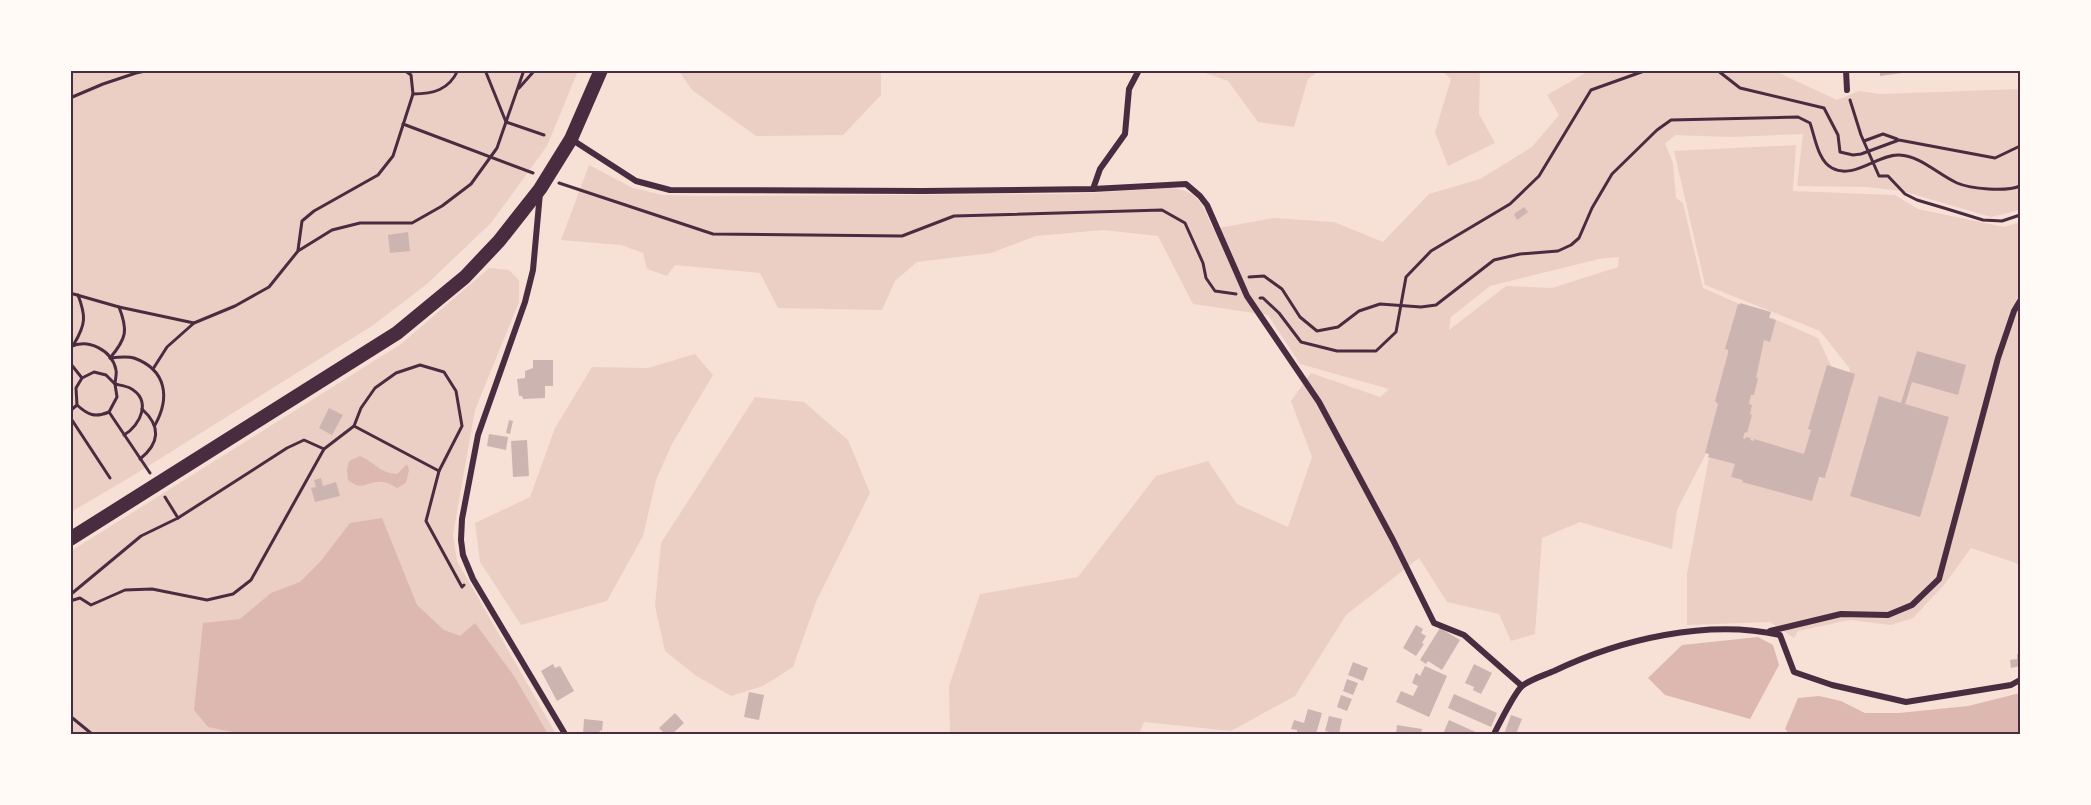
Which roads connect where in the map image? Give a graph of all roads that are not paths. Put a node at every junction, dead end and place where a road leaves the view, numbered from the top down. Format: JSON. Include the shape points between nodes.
{"nodes":[{"id":1,"x":601,"y":70,"type":"edge"},
{"id":2,"x":1139,"y":70,"type":"edge"},
{"id":3,"x":1846,"y":70,"type":"edge"},
{"id":4,"x":1847,"y":90,"type":"road end"},
{"id":5,"x":571,"y":139,"type":"junction"},
{"id":6,"x":543,"y":181,"type":"junction"},
{"id":7,"x":1093,"y":189,"type":"junction"},
{"id":8,"x":2020,"y":301,"type":"edge"},
{"id":9,"x":70,"y":539,"type":"edge"},
{"id":10,"x":1766,"y":632,"type":"junction"},
{"id":11,"x":2020,"y":681,"type":"edge"},
{"id":12,"x":1522,"y":686,"type":"junction"},
{"id":13,"x":565,"y":735,"type":"edge"},
{"id":14,"x":1494,"y":735,"type":"edge"}],
"edges":[{"from":1,"to":5,"type":"main road"},
{"from":2,"to":7,"type":"street","via":[[1129,88],[1125,134],[1100,169]]},
{"from":3,"to":4,"type":"street"},
{"from":5,"to":6,"type":"main road"},
{"from":5,"to":7,"type":"street","via":[[636,181],[670,190]]},
{"from":6,"to":9,"type":"main road","via":[[499,241],[465,276],[397,333]]},
{"from":6,"to":13,"type":"street","via":[[533,270],[478,435],[461,540],[473,579]]},
{"from":7,"to":12,"type":"street","via":[[1186,184],[1200,196],[1247,296],[1319,402],[1434,623],[1464,635]]},
{"from":8,"to":10,"type":"street","via":[[1998,358],[1939,579],[1912,604],[1888,615],[1842,614]]},
{"from":10,"to":11,"type":"street","via":[[1780,635],[1794,672],[1906,702]]},
{"from":10,"to":12,"type":"street","via":[[1706,629],[1635,641],[1585,656]]},
{"from":12,"to":14,"type":"street"}]}
